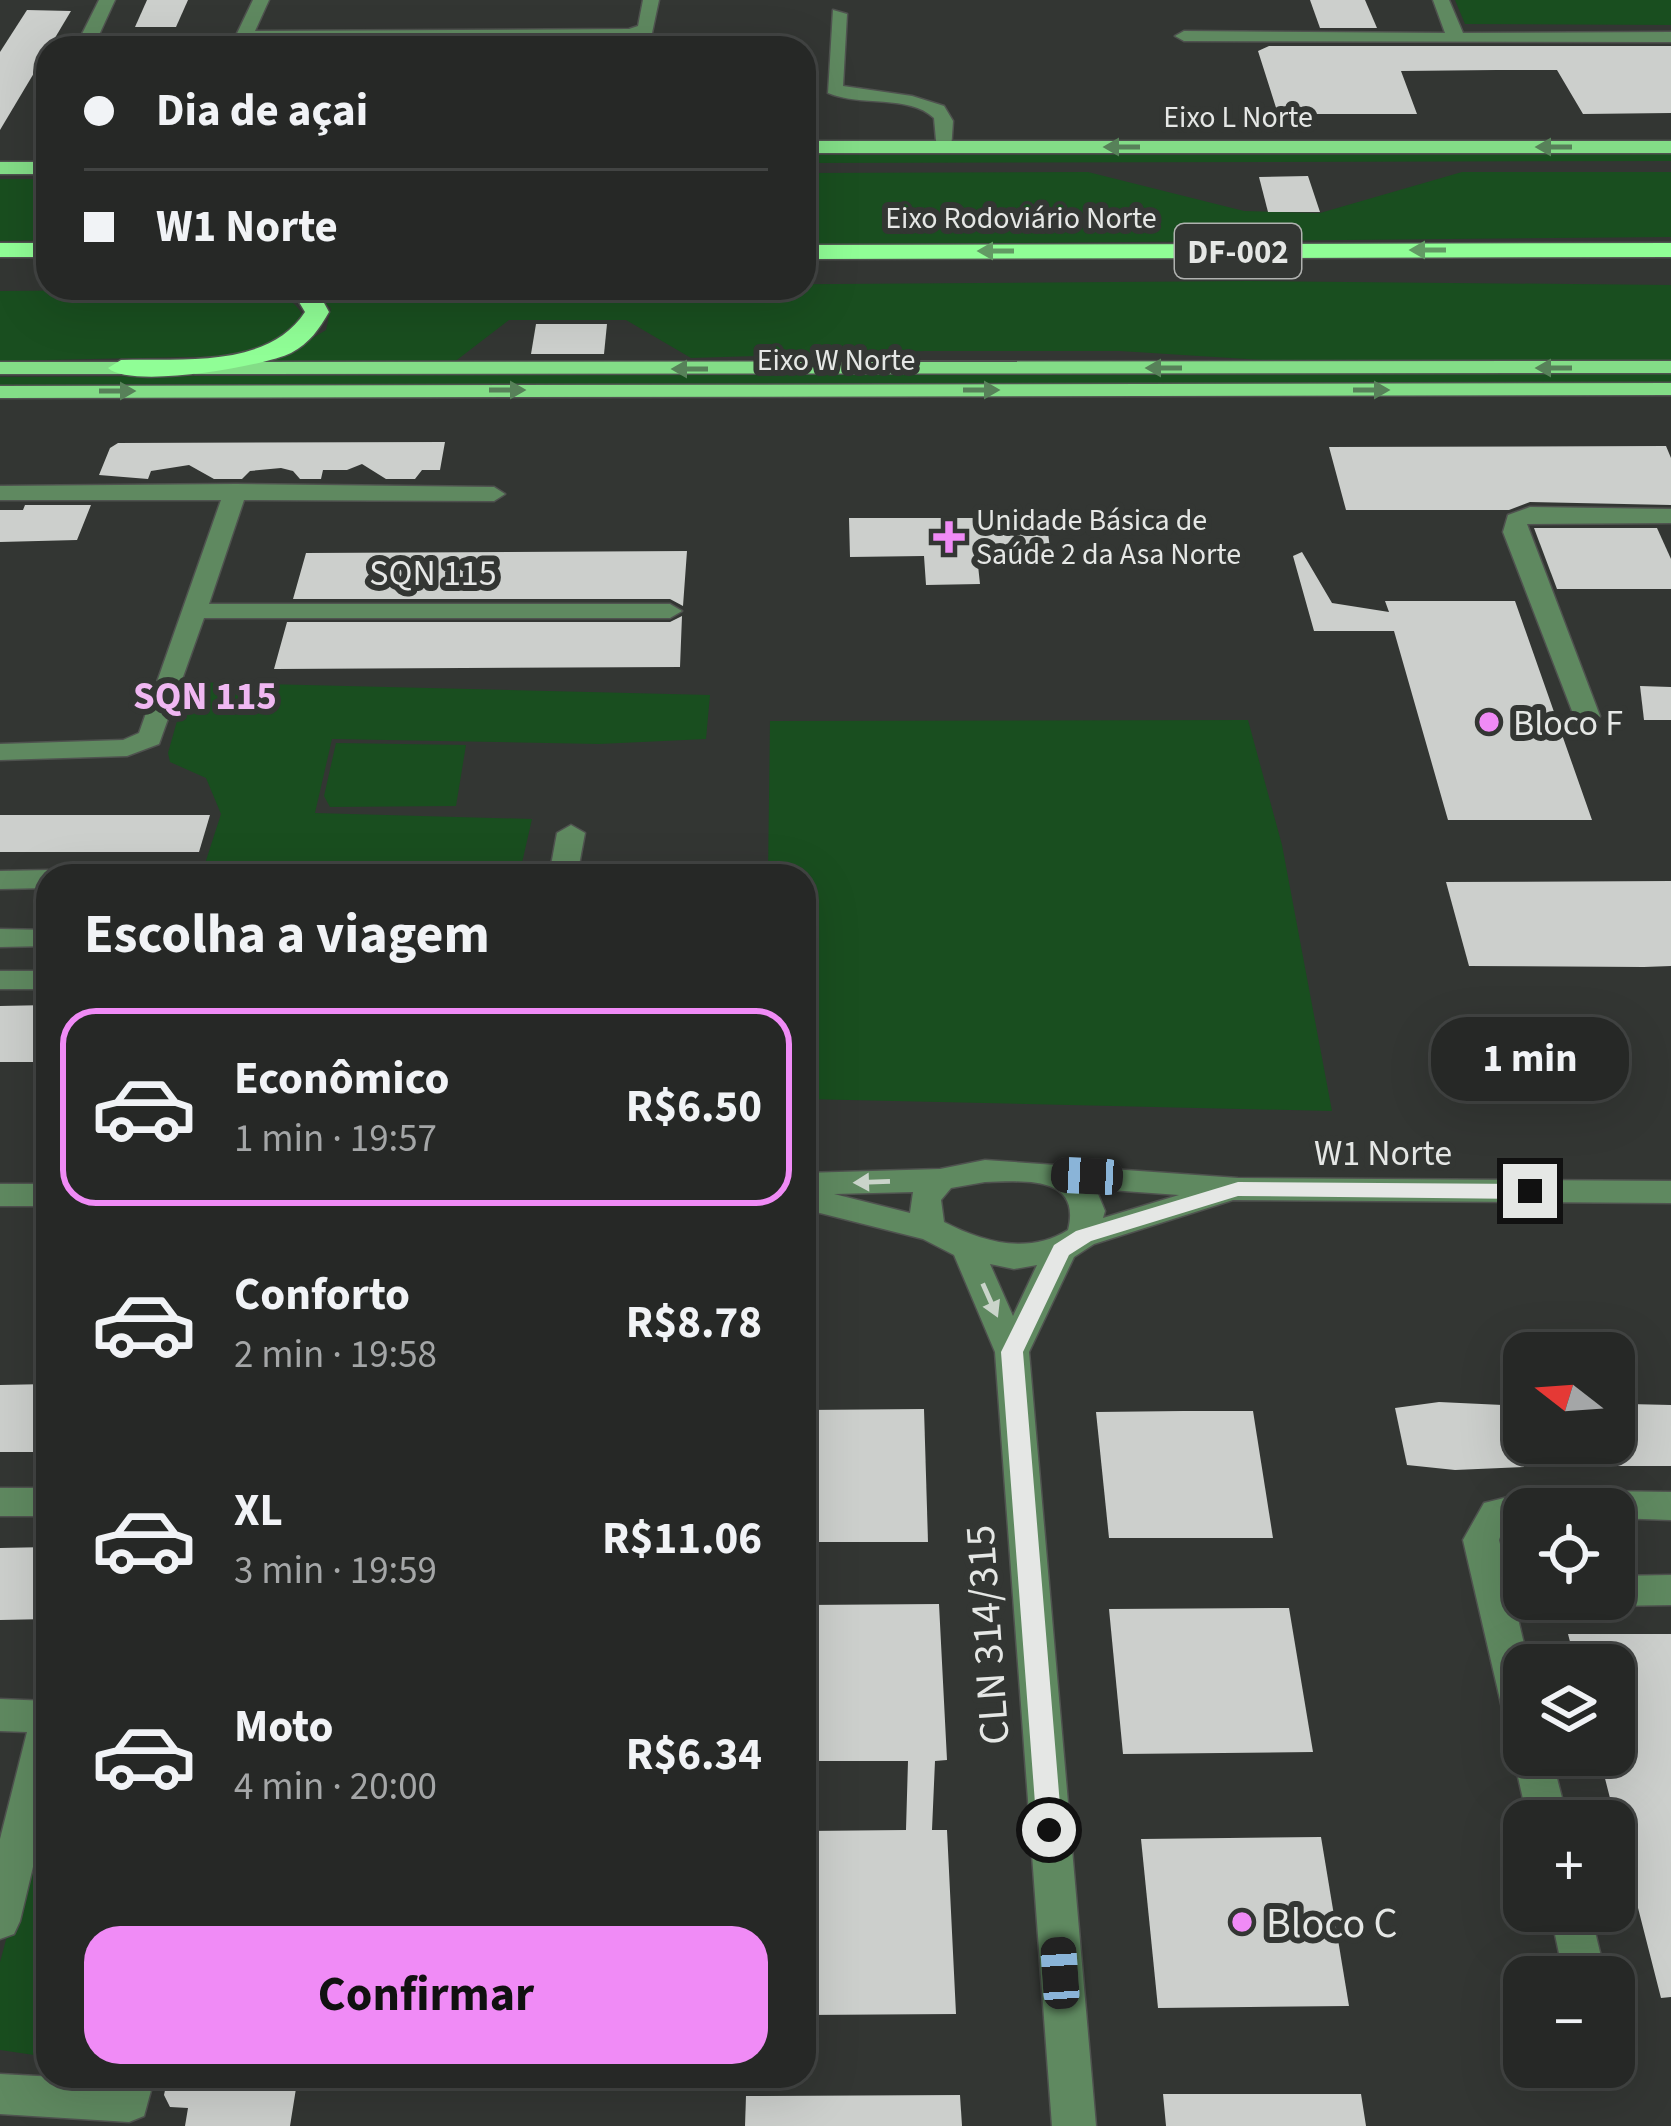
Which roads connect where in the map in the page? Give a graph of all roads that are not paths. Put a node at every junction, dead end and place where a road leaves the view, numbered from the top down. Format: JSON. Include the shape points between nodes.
{"nodes":[{"id":1,"x":107,"y":0,"type":"edge"},
{"id":2,"x":261,"y":0,"type":"edge"},
{"id":3,"x":651,"y":0,"type":"edge"},
{"id":4,"x":1441,"y":0,"type":"edge"},
{"id":5,"x":839,"y":14,"type":"dead end"},
{"id":6,"x":90,"y":36,"type":"edge"},
{"id":7,"x":246,"y":36,"type":"edge"},
{"id":8,"x":533,"y":36,"type":"edge"},
{"id":9,"x":1184,"y":36,"type":"dead end"},
{"id":10,"x":1671,"y":37,"type":"edge"},
{"id":11,"x":1456,"y":38,"type":"junction"},
{"id":12,"x":816,"y":147,"type":"edge"},
{"id":13,"x":944,"y":147,"type":"junction"},
{"id":14,"x":1671,"y":147,"type":"edge"},
{"id":15,"x":36,"y":150,"type":"edge"},
{"id":16,"x":0,"y":151,"type":"edge"},
{"id":17,"x":816,"y":166,"type":"edge"},
{"id":18,"x":1671,"y":166,"type":"edge"},
{"id":19,"x":0,"y":168,"type":"edge"},
{"id":20,"x":36,"y":168,"type":"edge"},
{"id":21,"x":0,"y":250,"type":"edge"},
{"id":22,"x":36,"y":250,"type":"edge"},
{"id":23,"x":1671,"y":250,"type":"edge"},
{"id":24,"x":816,"y":252,"type":"edge"},
{"id":25,"x":1671,"y":272,"type":"edge"},
{"id":26,"x":816,"y":273,"type":"edge"},
{"id":27,"x":0,"y":274,"type":"edge"},
{"id":28,"x":36,"y":274,"type":"edge"},
{"id":29,"x":310,"y":300,"type":"edge"},
{"id":30,"x":0,"y":368,"type":"edge"},
{"id":31,"x":121,"y":368,"type":"junction"},
{"id":32,"x":1671,"y":368,"type":"edge"},
{"id":33,"x":1671,"y":389,"type":"edge"},
{"id":34,"x":0,"y":392,"type":"edge"},
{"id":35,"x":236,"y":491,"type":"junction"},
{"id":36,"x":0,"y":493,"type":"edge"},
{"id":37,"x":494,"y":494,"type":"dead end"},
{"id":38,"x":1671,"y":516,"type":"edge"},
{"id":39,"x":670,"y":610,"type":"dead end"},
{"id":40,"x":197,"y":611,"type":"junction"},
{"id":41,"x":1587,"y":716,"type":"dead end"},
{"id":42,"x":0,"y":752,"type":"edge"},
{"id":43,"x":571,"y":833,"type":"dead end"},
{"id":44,"x":565,"y":864,"type":"edge"},
{"id":45,"x":36,"y":879,"type":"edge"},
{"id":46,"x":0,"y":880,"type":"edge"},
{"id":47,"x":0,"y":938,"type":"edge"},
{"id":48,"x":36,"y":940,"type":"edge"},
{"id":49,"x":0,"y":980,"type":"edge"},
{"id":50,"x":36,"y":980,"type":"edge"},
{"id":51,"x":1046,"y":1174,"type":"junction"},
{"id":52,"x":940,"y":1180,"type":"junction"},
{"id":53,"x":816,"y":1184,"type":"edge"},
{"id":54,"x":1238,"y":1189,"type":"junction"},
{"id":55,"x":1671,"y":1192,"type":"edge"},
{"id":56,"x":0,"y":1195,"type":"edge"},
{"id":57,"x":36,"y":1195,"type":"edge"},
{"id":58,"x":816,"y":1201,"type":"edge"},
{"id":59,"x":932,"y":1230,"type":"junction"},
{"id":60,"x":1072,"y":1243,"type":"junction"},
{"id":61,"x":967,"y":1248,"type":"junction"},
{"id":62,"x":1012,"y":1352,"type":"junction"},
{"id":63,"x":0,"y":1502,"type":"edge"},
{"id":64,"x":36,"y":1502,"type":"edge"},
{"id":65,"x":1635,"y":1506,"type":"edge"},
{"id":66,"x":1671,"y":1506,"type":"edge"},
{"id":67,"x":1503,"y":1510,"type":"edge"},
{"id":68,"x":1503,"y":1582,"type":"edge"},
{"id":69,"x":1635,"y":1591,"type":"edge"},
{"id":70,"x":1671,"y":1591,"type":"edge"},
{"id":71,"x":0,"y":1715,"type":"edge"},
{"id":72,"x":36,"y":1719,"type":"edge"},
{"id":73,"x":36,"y":1770,"type":"edge"},
{"id":74,"x":0,"y":1921,"type":"edge"},
{"id":75,"x":0,"y":2094,"type":"edge"},
{"id":76,"x":129,"y":2101,"type":"edge"},
{"id":77,"x":1074,"y":2126,"type":"edge"}],
"edges":[{"from":1,"to":6,"type":"street"},
{"from":2,"to":7,"type":"street"},
{"from":3,"to":8,"type":"street","via":[[646,29],[630,34]]},
{"from":4,"to":11,"type":"street"},
{"from":5,"to":13,"type":"street","via":[[833,89],[935,107]]},
{"from":9,"to":11,"type":"street"},
{"from":10,"to":11,"type":"street"},
{"from":12,"to":13,"type":"main road","name":"Eixo L Norte"},
{"from":14,"to":13,"type":"main road","name":"Eixo L Norte","one_way":true},
{"from":15,"to":16,"type":"main road"},
{"from":17,"to":18,"type":"main road","name":"Eixo L Norte"},
{"from":19,"to":20,"type":"main road"},
{"from":21,"to":22,"type":"highway"},
{"from":23,"to":24,"type":"highway","name":"Eixo Rodoviário Norte","number":"DF-002","one_way":true},
{"from":25,"to":26,"type":"highway","name":"Eixo Rodoviário Norte","number":"DF-002"},
{"from":27,"to":28,"type":"highway"},
{"from":29,"to":31,"type":"highway","via":[[317,312],[310,330],[279,351]]},
{"from":30,"to":31,"type":"main road","name":"Eixo W Norte"},
{"from":32,"to":31,"type":"main road","name":"Eixo W Norte","one_way":true},
{"from":34,"to":33,"type":"main road","name":"Eixo W Norte","one_way":true},
{"from":35,"to":36,"type":"street"},
{"from":35,"to":37,"type":"street"},
{"from":35,"to":40,"type":"street"},
{"from":38,"to":41,"type":"street","via":[[1516,520]]},
{"from":39,"to":40,"type":"street","name":"SQN 115"},
{"from":40,"to":42,"type":"street","via":[[150,738],[140,745]]},
{"from":43,"to":44,"type":"street"},
{"from":45,"to":46,"type":"street"},
{"from":47,"to":48,"type":"street"},
{"from":49,"to":50,"type":"street"},
{"from":51,"to":52,"type":"street","name":"W1 Norte","via":[[1002,1168]]},
{"from":51,"to":54,"type":"street","name":"W1 Norte"},
{"from":51,"to":60,"type":"street","via":[[1089,1200],[1090,1222]]},
{"from":52,"to":53,"type":"street","one_way":true},
{"from":52,"to":59,"type":"street","via":[[925,1198]]},
{"from":54,"to":55,"type":"street","name":"W1 Norte"},
{"from":54,"to":60,"type":"street","name":"W1 Norte"},
{"from":56,"to":57,"type":"street"},
{"from":58,"to":59,"type":"street"},
{"from":59,"to":61,"type":"street"},
{"from":60,"to":61,"type":"street","name":"W1 Norte","via":[[1014,1257]]},
{"from":60,"to":62,"type":"street"},
{"from":61,"to":62,"type":"street","name":"CLN 314/315","one_way":true},
{"from":62,"to":77,"type":"street","name":"CLN 314/315"},
{"from":63,"to":64,"type":"street"},
{"from":65,"to":66,"type":"street"},
{"from":67,"to":68,"type":"street","via":[[1487,1520],[1480,1540]]},
{"from":69,"to":70,"type":"street"},
{"from":71,"to":72,"type":"street"},
{"from":73,"to":74,"type":"street"},
{"from":75,"to":76,"type":"street"}]}
